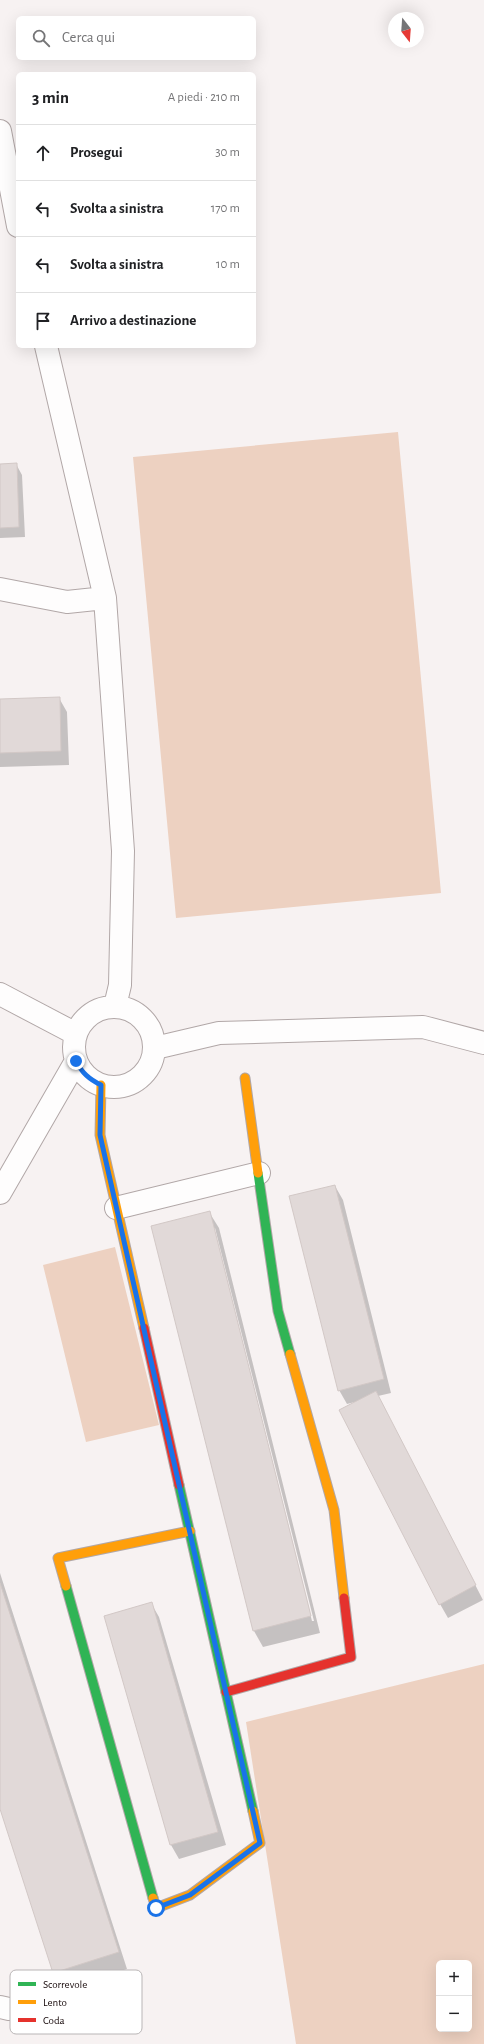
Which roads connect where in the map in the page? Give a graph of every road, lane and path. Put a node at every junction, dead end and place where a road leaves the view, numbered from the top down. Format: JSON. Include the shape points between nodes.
{"nodes":[{"id":1,"x":0,"y":131,"type":"edge"},
{"id":2,"x":16,"y":215,"type":"edge"},
{"id":3,"x":46,"y":348,"type":"edge"},
{"id":4,"x":0,"y":588,"type":"edge"},
{"id":5,"x":105,"y":598,"type":"junction"},
{"id":6,"x":0,"y":994,"type":"edge"},
{"id":7,"x":115,"y":1006,"type":"junction"},
{"id":8,"x":76,"y":1034,"type":"junction"},
{"id":9,"x":484,"y":1043,"type":"edge"},
{"id":10,"x":155,"y":1048,"type":"junction"},
{"id":11,"x":76,"y":1061,"type":"junction"},
{"id":12,"x":245,"y":1078,"type":"dead end"},
{"id":13,"x":101,"y":1085,"type":"junction"},
{"id":14,"x":259,"y":1173,"type":"junction"},
{"id":15,"x":0,"y":1193,"type":"edge"},
{"id":16,"x":116,"y":1208,"type":"junction"},
{"id":17,"x":190,"y":1531,"type":"junction"},
{"id":18,"x":226,"y":1692,"type":"junction"}],
"edges":[{"from":1,"to":2,"type":"street"},
{"from":3,"to":5,"type":"street"},
{"from":4,"to":5,"type":"street","via":[[67,602]]},
{"from":5,"to":7,"type":"street","via":[[123,851],[120,985]]},
{"from":6,"to":8,"type":"street"},
{"from":7,"to":8,"type":"street","via":[[91,1014]]},
{"from":7,"to":10,"type":"street","via":[[128,1009],[145,1021],[153,1035]]},
{"from":8,"to":11,"type":"street"},
{"from":9,"to":10,"type":"street","via":[[423,1027],[219,1033]]},
{"from":10,"to":13,"type":"street","via":[[147,1071],[137,1080],[126,1086]]},
{"from":11,"to":13,"type":"street","via":[[90,1079]]},
{"from":11,"to":15,"type":"street"},
{"from":12,"to":14,"type":"street"},
{"from":13,"to":16,"type":"street","via":[[100,1135]]},
{"from":14,"to":16,"type":"street"},
{"from":14,"to":18,"type":"street","via":[[278,1311],[334,1510],[351,1657]]},
{"from":16,"to":17,"type":"street"},
{"from":17,"to":18,"type":"street"},
{"from":17,"to":18,"type":"street","via":[[58,1558],[156,1908],[190,1895],[260,1843]]}]}
